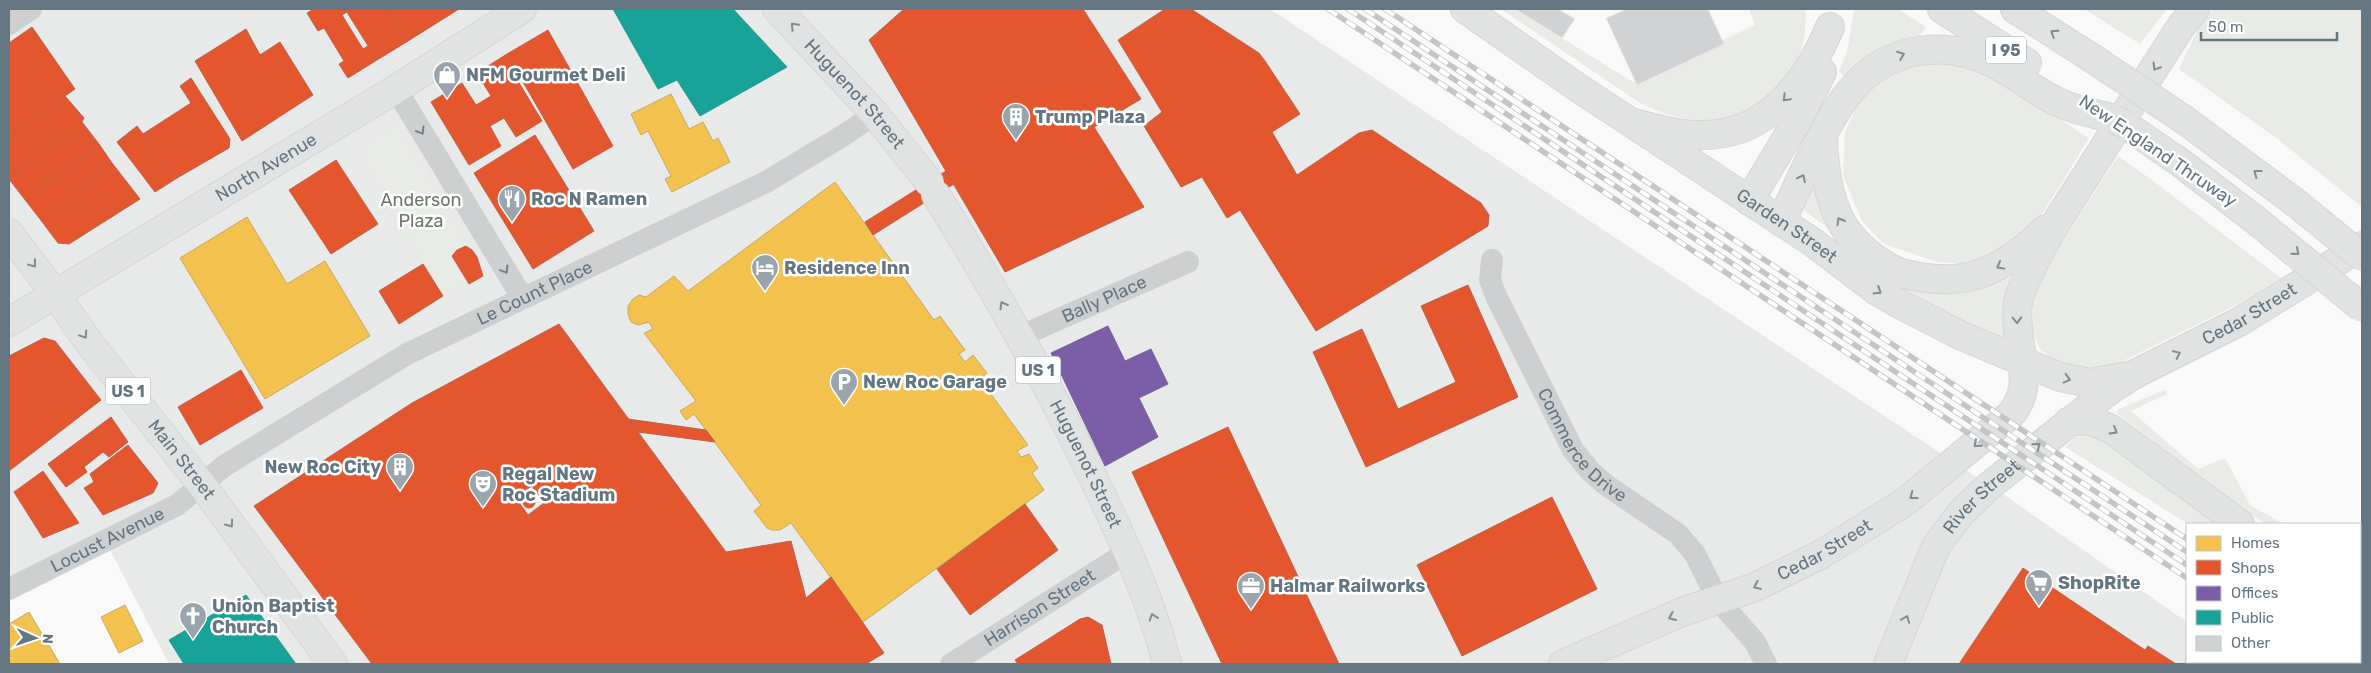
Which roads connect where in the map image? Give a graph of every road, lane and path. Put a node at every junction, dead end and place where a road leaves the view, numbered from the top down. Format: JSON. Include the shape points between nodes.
{"nodes":[{"id":1,"x":31,"y":9,"type":"edge"},
{"id":2,"x":522,"y":9,"type":"edge"},
{"id":3,"x":777,"y":9,"type":"edge"},
{"id":4,"x":1465,"y":9,"type":"edge"},
{"id":5,"x":1942,"y":9,"type":"edge"},
{"id":6,"x":2016,"y":9,"type":"edge"},
{"id":7,"x":2188,"y":14,"type":"edge"},
{"id":8,"x":1829,"y":18,"type":"edge"},
{"id":9,"x":9,"y":24,"type":"edge"},
{"id":10,"x":396,"y":89,"type":"junction"},
{"id":11,"x":2065,"y":97,"type":"junction"},
{"id":12,"x":875,"y":114,"type":"junction"},
{"id":13,"x":1634,"y":123,"type":"junction"},
{"id":14,"x":1822,"y":137,"type":"junction"},
{"id":15,"x":1749,"y":201,"type":"junction"},
{"id":16,"x":2063,"y":212,"type":"junction"},
{"id":17,"x":1781,"y":222,"type":"junction"},
{"id":18,"x":9,"y":233,"type":"edge"},
{"id":19,"x":1811,"y":241,"type":"junction"},
{"id":20,"x":2362,"y":246,"type":"edge"},
{"id":21,"x":2362,"y":257,"type":"edge"},
{"id":22,"x":1492,"y":260,"type":"dead end"},
{"id":23,"x":1188,"y":262,"type":"dead end"},
{"id":24,"x":1903,"y":274,"type":"junction"},
{"id":25,"x":56,"y":295,"type":"junction"},
{"id":26,"x":522,"y":297,"type":"junction"},
{"id":27,"x":2362,"y":308,"type":"edge"},
{"id":28,"x":9,"y":322,"type":"edge"},
{"id":29,"x":1021,"y":336,"type":"junction"},
{"id":30,"x":2022,"y":362,"type":"junction"},
{"id":31,"x":2133,"y":375,"type":"junction"},
{"id":32,"x":2068,"y":422,"type":"junction"},
{"id":33,"x":202,"y":485,"type":"junction"},
{"id":34,"x":2239,"y":523,"type":"edge"},
{"id":35,"x":1128,"y":551,"type":"junction"},
{"id":36,"x":9,"y":589,"type":"edge"},
{"id":37,"x":1718,"y":600,"type":"junction"},
{"id":38,"x":334,"y":664,"type":"edge"},
{"id":39,"x":951,"y":664,"type":"edge"},
{"id":40,"x":1167,"y":664,"type":"edge"},
{"id":41,"x":1563,"y":664,"type":"edge"},
{"id":42,"x":1766,"y":664,"type":"edge"},
{"id":43,"x":1888,"y":664,"type":"edge"}],
"edges":[{"from":1,"to":9,"type":"street"},
{"from":2,"to":10,"type":"main road","name":"North Avenue"},
{"from":12,"to":3,"type":"main road","name":"Huguenot Street","number":"US 1","one_way":true},
{"from":4,"to":13,"type":"main road","name":"Garden Street"},
{"from":5,"to":11,"type":"main road","name":"New England Thruway","number":"I 95"},
{"from":21,"to":6,"type":"main road","number":"I 95","one_way":true,"bridge":true,"via":[[2186,121]]},
{"from":7,"to":16,"type":"main road","one_way":true},
{"from":8,"to":13,"type":"main road","one_way":true,"via":[[1812,64],[1792,92],[1780,105],[1754,122],[1722,134],[1706,135]]},
{"from":8,"to":15,"type":"main road","via":[[1826,58],[1816,87]]},
{"from":10,"to":25,"type":"main road","name":"North Avenue"},
{"from":10,"to":26,"type":"street","one_way":true},
{"from":14,"to":11,"type":"main road","one_way":true,"via":[[1858,82],[1891,59],[1926,49],[1944,48],[1994,63]]},
{"from":11,"to":27,"type":"main road","name":"New England Thruway","number":"I 95","one_way":true,"bridge":true,"via":[[2115,119],[2169,155],[2258,222]]},
{"from":12,"to":26,"type":"street","name":"Le Count Place","via":[[766,182]]},
{"from":29,"to":12,"type":"main road","name":"Huguenot Street","number":"US 1","one_way":true,"via":[[932,188]]},
{"from":13,"to":15,"type":"main road","name":"Garden Street"},
{"from":17,"to":14,"type":"main road","one_way":true},
{"from":24,"to":14,"type":"main road","one_way":true,"via":[[1869,255],[1841,224],[1828,190]]},
{"from":15,"to":17,"type":"main road","name":"Garden Street"},
{"from":16,"to":24,"type":"main road","one_way":true,"via":[[2018,254],[1992,270],[1950,280]]},
{"from":16,"to":30,"type":"main road","name":"Cedar Street","one_way":true,"via":[[2018,302]]},
{"from":17,"to":19,"type":"main road","name":"Garden Street"},
{"from":18,"to":25,"type":"main road","name":"Main Street","number":"US 1","one_way":true},
{"from":19,"to":24,"type":"main road"},
{"from":19,"to":30,"type":"main road","name":"Garden Street","one_way":true,"via":[[1877,291],[1940,325]]},
{"from":31,"to":20,"type":"main road","name":"Cedar Street","one_way":true,"via":[[2240,322]]},
{"from":22,"to":37,"type":"street","name":"Commerce Drive","via":[[1490,280],[1496,296],[1574,450],[1606,485],[1678,534],[1695,554]]},
{"from":23,"to":29,"type":"street","name":"Bally Place"},
{"from":25,"to":28,"type":"main road","name":"North Avenue"},
{"from":25,"to":33,"type":"main road","name":"Main Street","number":"US 1","one_way":true,"via":[[90,344]]},
{"from":26,"to":33,"type":"street","name":"Le Count Place","via":[[383,368],[224,466]]},
{"from":29,"to":35,"type":"main road","name":"Huguenot Street","number":"US 1"},
{"from":30,"to":31,"type":"main road","name":"Garden Street","one_way":true,"via":[[2080,382]]},
{"from":30,"to":37,"type":"main road","name":"Cedar Street","one_way":true,"via":[[2024,387],[2018,406],[1927,485],[1881,519],[1820,555],[1755,588]]},
{"from":31,"to":32,"type":"main road","name":"River Street"},
{"from":32,"to":34,"type":"main road","one_way":true,"via":[[2090,420],[2111,430]]},
{"from":43,"to":32,"type":"main road","name":"River Street","one_way":true,"via":[[1936,546],[1961,513],[1988,487]]},
{"from":33,"to":36,"type":"street","name":"Locust Avenue","via":[[177,505]]},
{"from":33,"to":38,"type":"main road","name":"Main Street","number":"US 1","one_way":true},
{"from":35,"to":39,"type":"street","name":"Harrison Street"},
{"from":40,"to":35,"type":"main road","name":"Huguenot Street","number":"US 1","one_way":true},
{"from":37,"to":41,"type":"main road","name":"Cedar Street","one_way":true},
{"from":37,"to":42,"type":"street","name":"Commerce Drive","via":[[1754,642]]}]}
